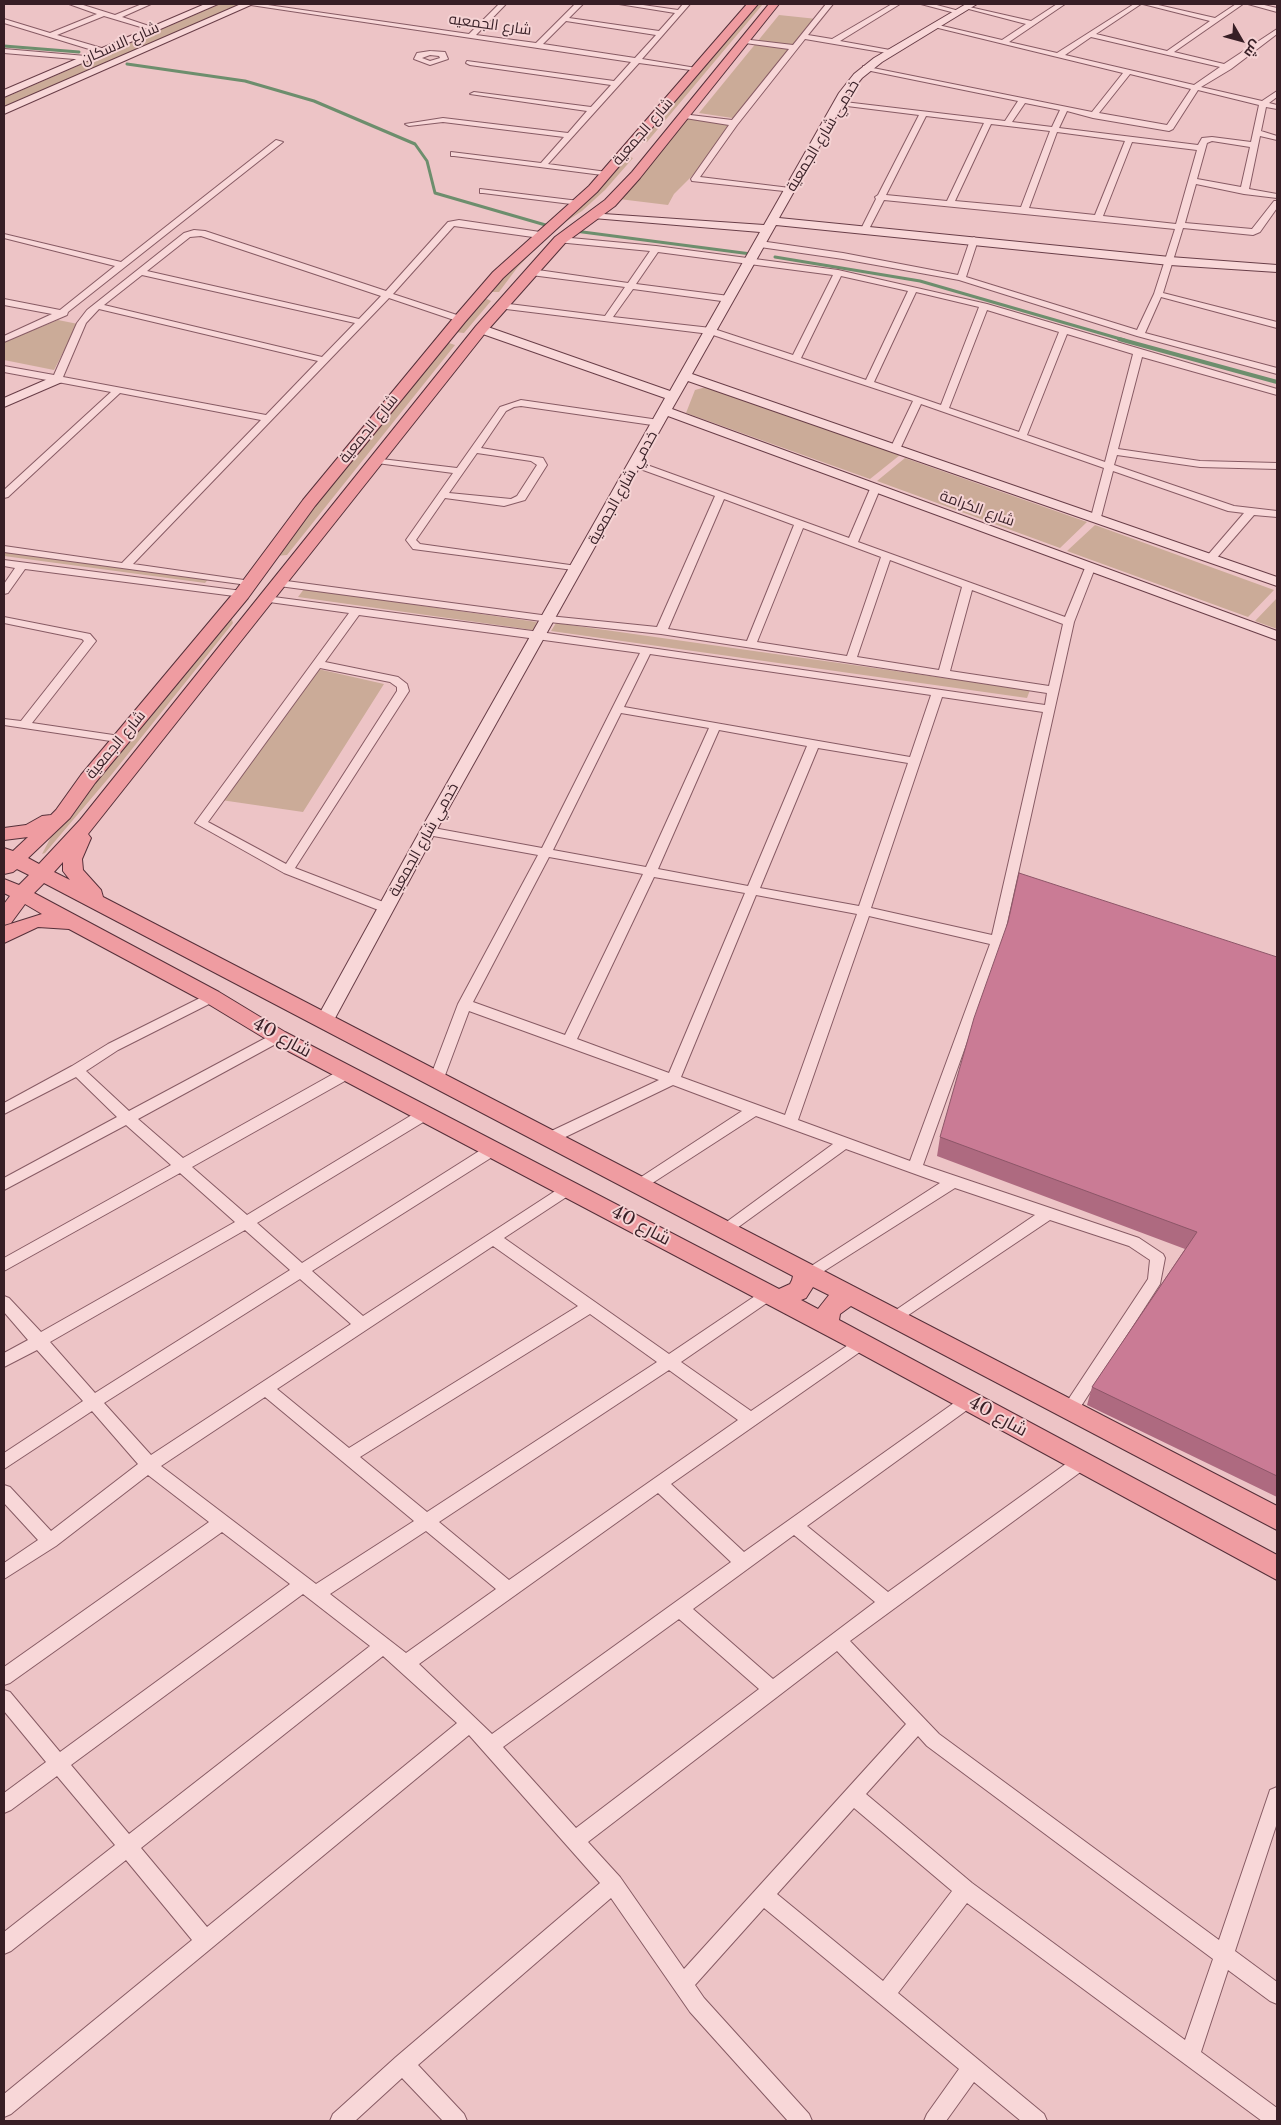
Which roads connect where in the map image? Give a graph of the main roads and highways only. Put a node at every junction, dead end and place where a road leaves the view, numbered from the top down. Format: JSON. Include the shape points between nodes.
{"nodes":[{"id":1,"x":753,"y":4,"type":"edge"},
{"id":2,"x":774,"y":4,"type":"edge"},
{"id":3,"x":635,"y":142,"type":"junction"},
{"id":4,"x":661,"y":146,"type":"junction"},
{"id":5,"x":624,"y":155,"type":"junction"},
{"id":6,"x":649,"y":160,"type":"junction"},
{"id":7,"x":334,"y":472,"type":"junction"},
{"id":8,"x":364,"y":478,"type":"junction"},
{"id":9,"x":309,"y":503,"type":"junction"},
{"id":10,"x":339,"y":508,"type":"junction"},
{"id":11,"x":266,"y":562,"type":"junction"},
{"id":12,"x":288,"y":571,"type":"junction"},
{"id":13,"x":63,"y":814,"type":"junction"},
{"id":14,"x":87,"y":824,"type":"junction"},
{"id":15,"x":4,"y":834,"type":"edge"},
{"id":16,"x":8,"y":861,"type":"edge"},
{"id":17,"x":43,"y":874,"type":"junction"},
{"id":18,"x":13,"y":890,"type":"edge"},
{"id":19,"x":106,"y":907,"type":"junction"},
{"id":20,"x":4,"y":918,"type":"edge"},
{"id":21,"x":90,"y":930,"type":"junction"},
{"id":22,"x":4,"y":936,"type":"edge"},
{"id":23,"x":807,"y":1273,"type":"junction"},
{"id":24,"x":774,"y":1296,"type":"junction"},
{"id":25,"x":854,"y":1297,"type":"junction"},
{"id":26,"x":827,"y":1325,"type":"junction"},
{"id":27,"x":1277,"y":1519,"type":"edge"},
{"id":28,"x":1277,"y":1568,"type":"edge"}],
"edges":[{"from":1,"to":3,"type":"main road","name":"شارع الجمعية"},
{"from":2,"to":4,"type":"main road","name":"شارع الجمعية"},
{"from":3,"to":4,"type":"main road"},
{"from":3,"to":5,"type":"main road","name":"شارع الجمعية"},
{"from":4,"to":6,"type":"main road","name":"شارع الجمعية"},
{"from":5,"to":6,"type":"main road","via":[[639,155]]},
{"from":5,"to":7,"type":"main road","name":"شارع الجمعية","via":[[579,203],[498,275]]},
{"from":6,"to":8,"type":"main road","name":"شارع الجمعية","via":[[610,203],[560,240],[530,272]]},
{"from":7,"to":8,"type":"main road","via":[[347,478]]},
{"from":7,"to":9,"type":"main road","name":"شارع الجمعية"},
{"from":8,"to":10,"type":"main road","name":"شارع الجمعية"},
{"from":9,"to":10,"type":"main road","via":[[326,502]]},
{"from":9,"to":11,"type":"main road","name":"شارع الجمعية"},
{"from":10,"to":12,"type":"main road","name":"شارع الجمعية"},
{"from":11,"to":12,"type":"main road","via":[[280,564]]},
{"from":11,"to":13,"type":"main road","name":"شارع الجمعية"},
{"from":12,"to":14,"type":"main road","name":"شارع الجمعية"},
{"from":13,"to":15,"type":"main road","via":[[31,830]]},
{"from":13,"to":16,"type":"main road","name":"شارع الجمعية"},
{"from":14,"to":17,"type":"main road","name":"شارع الجمعية"},
{"from":14,"to":19,"type":"main road","via":[[72,859],[73,871]]},
{"from":16,"to":17,"type":"main road","name":"شارع 40"},
{"from":17,"to":18,"type":"main road","name":"شارع الجمعية"},
{"from":17,"to":19,"type":"main road","name":"شارع 40"},
{"from":18,"to":20,"type":"main road","name":"شارع الجمعية"},
{"from":18,"to":21,"type":"main road","name":"شارع 40"},
{"from":19,"to":23,"type":"main road","name":"شارع 40"},
{"from":21,"to":22,"type":"main road","via":[[76,923],[48,920],[25,925]]},
{"from":21,"to":24,"type":"main road","name":"شارع 40","via":[[278,1037]]},
{"from":23,"to":24,"type":"main road","via":[[798,1291]]},
{"from":23,"to":25,"type":"main road","name":"شارع 40"},
{"from":24,"to":26,"type":"main road","name":"شارع 40"},
{"from":25,"to":26,"type":"main road","via":[[835,1303],[828,1312]]},
{"from":25,"to":27,"type":"main road","name":"شارع 40"},
{"from":26,"to":28,"type":"main road","name":"شارع 40"}]}
